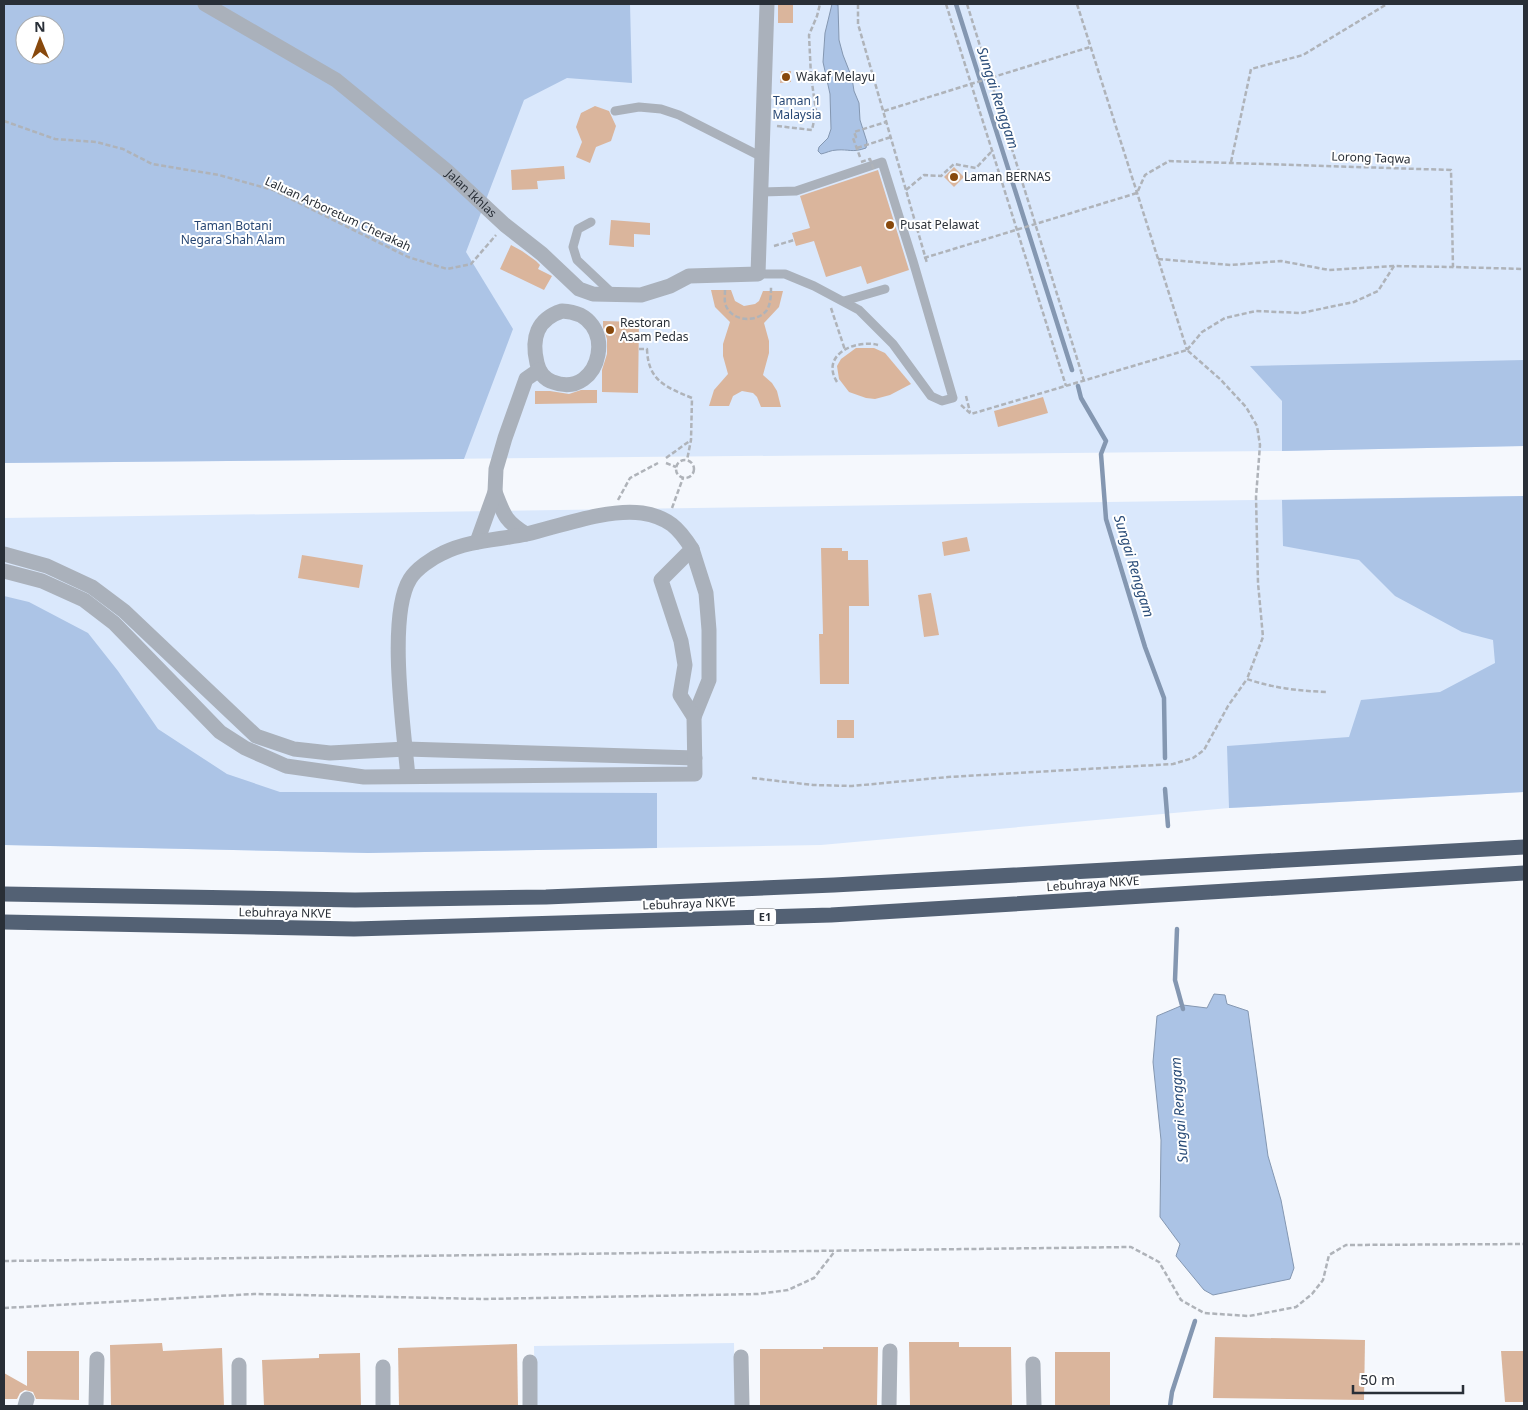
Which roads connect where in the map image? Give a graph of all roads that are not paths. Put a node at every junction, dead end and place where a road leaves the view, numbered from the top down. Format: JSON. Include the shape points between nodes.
{"nodes":[{"id":1,"x":205,"y":4,"type":"edge"},
{"id":2,"x":767,"y":4,"type":"edge"},
{"id":3,"x":615,"y":111,"type":"dead end"},
{"id":4,"x":762,"y":157,"type":"junction"},
{"id":5,"x":761,"y":192,"type":"junction"},
{"id":6,"x":591,"y":222,"type":"dead end"},
{"id":7,"x":765,"y":274,"type":"junction"},
{"id":8,"x":579,"y":289,"type":"junction"},
{"id":9,"x":885,"y":289,"type":"dead end"},
{"id":10,"x":613,"y":294,"type":"junction"},
{"id":11,"x":844,"y":301,"type":"junction"},
{"id":12,"x":572,"y":311,"type":"junction"},
{"id":13,"x":539,"y":370,"type":"junction"},
{"id":14,"x":495,"y":492,"type":"junction"},
{"id":15,"x":526,"y":534,"type":"junction"},
{"id":16,"x":478,"y":542,"type":"junction"},
{"id":17,"x":692,"y":549,"type":"junction"},
{"id":18,"x":4,"y":554,"type":"edge"},
{"id":19,"x":4,"y":571,"type":"edge"},
{"id":20,"x":694,"y":717,"type":"junction"},
{"id":21,"x":406,"y":749,"type":"junction"},
{"id":22,"x":695,"y":758,"type":"junction"},
{"id":23,"x":408,"y":776,"type":"junction"},
{"id":24,"x":1524,"y":847,"type":"edge"},
{"id":25,"x":1524,"y":873,"type":"edge"},
{"id":26,"x":4,"y":894,"type":"edge"},
{"id":27,"x":4,"y":922,"type":"edge"},
{"id":28,"x":890,"y":1351,"type":"dead end"},
{"id":29,"x":741,"y":1357,"type":"dead end"},
{"id":30,"x":97,"y":1359,"type":"dead end"},
{"id":31,"x":530,"y":1362,"type":"dead end"},
{"id":32,"x":1033,"y":1364,"type":"dead end"},
{"id":33,"x":239,"y":1365,"type":"dead end"},
{"id":34,"x":383,"y":1368,"type":"dead end"},
{"id":35,"x":96,"y":1406,"type":"edge"},
{"id":36,"x":238,"y":1406,"type":"edge"},
{"id":37,"x":383,"y":1406,"type":"edge"},
{"id":38,"x":530,"y":1406,"type":"edge"},
{"id":39,"x":742,"y":1406,"type":"edge"},
{"id":40,"x":889,"y":1406,"type":"edge"},
{"id":41,"x":1034,"y":1406,"type":"edge"}],
"edges":[{"from":1,"to":8,"type":"street","name":"Jalan Ikhlas","via":[[336,80],[447,171]]},
{"from":2,"to":4,"type":"street"},
{"from":3,"to":4,"type":"lane","via":[[639,107],[660,109],[679,115]]},
{"from":4,"to":5,"type":"street"},
{"from":5,"to":7,"type":"street"},
{"from":5,"to":11,"type":"lane","via":[[796,191],[882,162],[954,398],[942,401],[931,396],[892,344],[858,310]]},
{"from":6,"to":10,"type":"lane","via":[[578,230],[573,247],[577,260]]},
{"from":7,"to":10,"type":"street","via":[[689,276],[641,295]]},
{"from":7,"to":11,"type":"lane","via":[[785,274]]},
{"from":8,"to":10,"type":"street","via":[[593,294]]},
{"from":8,"to":12,"type":"street"},
{"from":9,"to":11,"type":"lane"},
{"from":12,"to":13,"type":"street","via":[[552,314],[538,330],[534,353]]},
{"from":12,"to":13,"type":"street","via":[[590,320],[596,331],[598,354],[595,366],[588,376],[570,385],[551,382]]},
{"from":13,"to":14,"type":"street","via":[[526,379],[496,470]]},
{"from":14,"to":15,"type":"street","via":[[512,526]]},
{"from":14,"to":16,"type":"street"},
{"from":15,"to":16,"type":"street"},
{"from":15,"to":17,"type":"street","via":[[576,521],[617,514],[643,514],[675,526]]},
{"from":16,"to":21,"type":"street","via":[[442,553],[411,576],[404,591],[399,660]]},
{"from":17,"to":20,"type":"street","via":[[706,593],[709,630],[709,680]]},
{"from":17,"to":20,"type":"street","via":[[661,580],[685,664],[680,695]]},
{"from":18,"to":21,"type":"street","via":[[47,566],[92,587],[124,610],[256,736],[294,749],[330,753]]},
{"from":19,"to":23,"type":"street","via":[[42,581],[84,600],[114,623],[220,732],[245,748],[286,766],[364,777]]},
{"from":20,"to":22,"type":"street"},
{"from":21,"to":22,"type":"street"},
{"from":21,"to":23,"type":"street"},
{"from":22,"to":23,"type":"street","via":[[695,774]]},
{"from":24,"to":26,"type":"highway","name":"Lebuhraya NKVE","via":[[546,897],[355,900]]},
{"from":25,"to":27,"type":"highway","name":"Lebuhraya NKVE","number":"E1","via":[[821,915],[354,929]]},
{"from":28,"to":40,"type":"street"},
{"from":29,"to":39,"type":"street"},
{"from":30,"to":35,"type":"street"},
{"from":31,"to":38,"type":"street"},
{"from":32,"to":41,"type":"street"},
{"from":33,"to":36,"type":"street"},
{"from":34,"to":37,"type":"street"}]}
